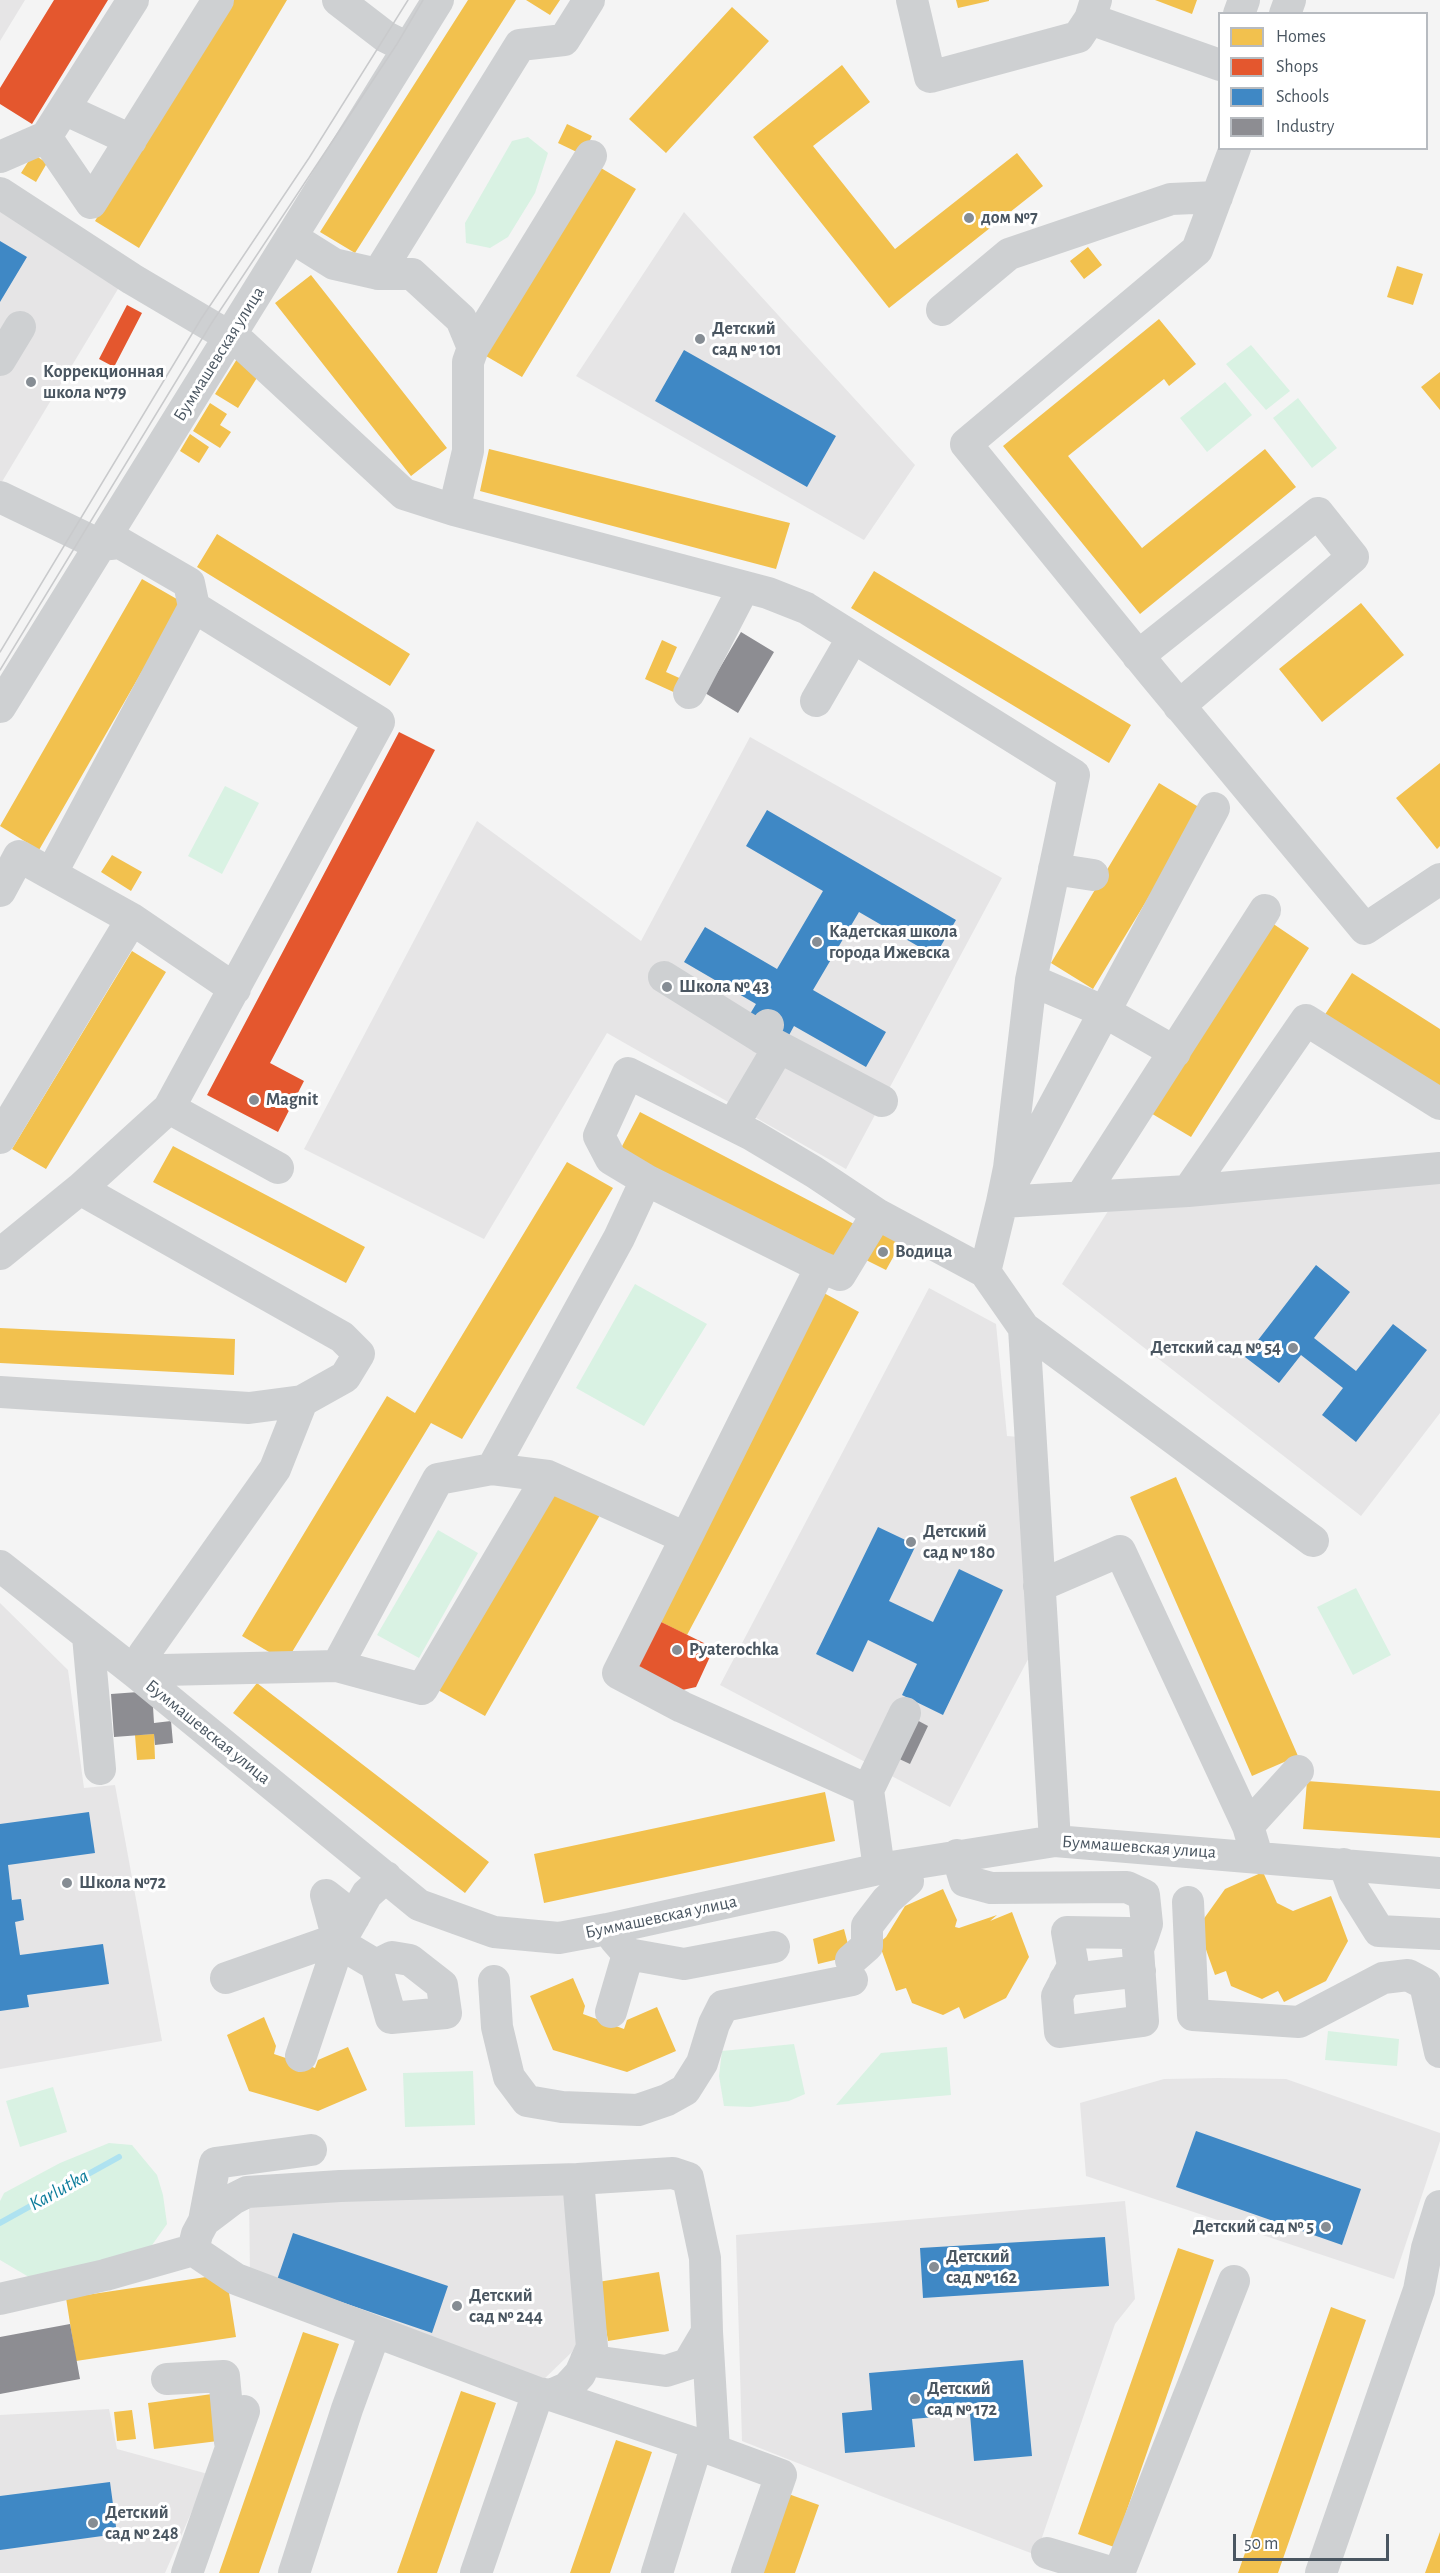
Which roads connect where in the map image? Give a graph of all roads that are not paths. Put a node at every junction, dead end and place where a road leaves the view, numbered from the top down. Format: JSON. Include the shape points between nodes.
{"nodes":[{"id":1,"x":133,"y":0,"type":"edge"},
{"id":2,"x":218,"y":0,"type":"edge"},
{"id":3,"x":338,"y":0,"type":"edge"},
{"id":4,"x":438,"y":0,"type":"edge"},
{"id":5,"x":589,"y":0,"type":"edge"},
{"id":6,"x":912,"y":0,"type":"edge"},
{"id":7,"x":1093,"y":10,"type":"edge"},
{"id":8,"x":408,"y":48,"type":"junction"},
{"id":9,"x":1218,"y":64,"type":"edge"},
{"id":10,"x":64,"y":109,"type":"junction"},
{"id":11,"x":46,"y":137,"type":"junction"},
{"id":12,"x":131,"y":140,"type":"junction"},
{"id":13,"x":1234,"y":150,"type":"edge"},
{"id":14,"x":591,"y":156,"type":"dead end"},
{"id":15,"x":0,"y":158,"type":"edge"},
{"id":16,"x":0,"y":193,"type":"edge"},
{"id":17,"x":1217,"y":197,"type":"junction"},
{"id":18,"x":291,"y":237,"type":"junction"},
{"id":19,"x":378,"y":274,"type":"junction"},
{"id":20,"x":942,"y":310,"type":"dead end"},
{"id":21,"x":20,"y":327,"type":"dead end"},
{"id":22,"x":231,"y":337,"type":"junction"},
{"id":23,"x":473,"y":348,"type":"junction"},
{"id":24,"x":0,"y":360,"type":"edge"},
{"id":25,"x":0,"y":496,"type":"edge"},
{"id":26,"x":454,"y":510,"type":"junction"},
{"id":27,"x":100,"y":545,"type":"junction"},
{"id":28,"x":744,"y":587,"type":"junction"},
{"id":29,"x":194,"y":607,"type":"junction"},
{"id":30,"x":853,"y":637,"type":"junction"},
{"id":31,"x":1138,"y":656,"type":"junction"},
{"id":32,"x":689,"y":693,"type":"dead end"},
{"id":33,"x":816,"y":700,"type":"dead end"},
{"id":34,"x":1179,"y":706,"type":"junction"},
{"id":35,"x":0,"y":707,"type":"edge"},
{"id":36,"x":1214,"y":808,"type":"dead end"},
{"id":37,"x":1053,"y":870,"type":"junction"},
{"id":38,"x":51,"y":874,"type":"junction"},
{"id":39,"x":1093,"y":875,"type":"dead end"},
{"id":40,"x":1440,"y":879,"type":"edge"},
{"id":41,"x":0,"y":891,"type":"edge"},
{"id":42,"x":1265,"y":910,"type":"dead end"},
{"id":43,"x":132,"y":919,"type":"junction"},
{"id":44,"x":664,"y":978,"type":"dead end"},
{"id":45,"x":1031,"y":980,"type":"junction"},
{"id":46,"x":235,"y":989,"type":"junction"},
{"id":47,"x":1105,"y":1012,"type":"junction"},
{"id":48,"x":770,"y":1036,"type":"junction"},
{"id":49,"x":1175,"y":1052,"type":"junction"},
{"id":50,"x":882,"y":1101,"type":"dead end"},
{"id":51,"x":1440,"y":1104,"type":"edge"},
{"id":52,"x":169,"y":1108,"type":"junction"},
{"id":53,"x":733,"y":1125,"type":"junction"},
{"id":54,"x":0,"y":1138,"type":"edge"},
{"id":55,"x":1436,"y":1163,"type":"edge"},
{"id":56,"x":278,"y":1168,"type":"dead end"},
{"id":57,"x":646,"y":1180,"type":"junction"},
{"id":58,"x":80,"y":1189,"type":"junction"},
{"id":59,"x":1188,"y":1191,"type":"junction"},
{"id":60,"x":1081,"y":1197,"type":"junction"},
{"id":61,"x":1002,"y":1202,"type":"junction"},
{"id":62,"x":877,"y":1214,"type":"junction"},
{"id":63,"x":0,"y":1254,"type":"edge"},
{"id":64,"x":821,"y":1267,"type":"junction"},
{"id":65,"x":985,"y":1272,"type":"junction"},
{"id":66,"x":1024,"y":1328,"type":"junction"},
{"id":67,"x":0,"y":1392,"type":"edge"},
{"id":68,"x":302,"y":1401,"type":"junction"},
{"id":69,"x":492,"y":1469,"type":"junction"},
{"id":70,"x":548,"y":1476,"type":"junction"},
{"id":71,"x":686,"y":1538,"type":"junction"},
{"id":72,"x":1313,"y":1540,"type":"dead end"},
{"id":73,"x":0,"y":1566,"type":"edge"},
{"id":74,"x":1039,"y":1586,"type":"junction"},
{"id":75,"x":88,"y":1636,"type":"junction"},
{"id":76,"x":337,"y":1666,"type":"junction"},
{"id":77,"x":136,"y":1673,"type":"junction"},
{"id":78,"x":904,"y":1713,"type":"dead end"},
{"id":79,"x":100,"y":1769,"type":"dead end"},
{"id":80,"x":1298,"y":1771,"type":"dead end"},
{"id":81,"x":868,"y":1790,"type":"junction"},
{"id":82,"x":1248,"y":1826,"type":"junction"},
{"id":83,"x":1055,"y":1841,"type":"junction"},
{"id":84,"x":957,"y":1855,"type":"junction"},
{"id":85,"x":1257,"y":1856,"type":"junction"},
{"id":86,"x":1344,"y":1864,"type":"junction"},
{"id":87,"x":892,"y":1867,"type":"junction"},
{"id":88,"x":1440,"y":1873,"type":"edge"},
{"id":89,"x":386,"y":1877,"type":"junction"},
{"id":90,"x":1188,"y":1902,"type":"dead end"},
{"id":91,"x":607,"y":1929,"type":"junction"},
{"id":92,"x":347,"y":1930,"type":"junction"},
{"id":93,"x":1379,"y":1931,"type":"junction"},
{"id":94,"x":1440,"y":1934,"type":"edge"},
{"id":95,"x":1143,"y":1936,"type":"junction"},
{"id":96,"x":774,"y":1947,"type":"dead end"},
{"id":97,"x":628,"y":1954,"type":"junction"},
{"id":98,"x":733,"y":1954,"type":"junction"},
{"id":99,"x":376,"y":1965,"type":"dead end"},
{"id":100,"x":1140,"y":1971,"type":"junction"},
{"id":101,"x":226,"y":1978,"type":"dead end"},
{"id":102,"x":1383,"y":1978,"type":"junction"},
{"id":103,"x":1065,"y":1980,"type":"junction"},
{"id":104,"x":494,"y":1981,"type":"dead end"},
{"id":105,"x":742,"y":2002,"type":"junction"},
{"id":106,"x":611,"y":2012,"type":"dead end"},
{"id":107,"x":1440,"y":2052,"type":"edge"},
{"id":108,"x":301,"y":2056,"type":"dead end"},
{"id":109,"x":311,"y":2150,"type":"dead end"},
{"id":110,"x":578,"y":2179,"type":"junction"},
{"id":111,"x":1440,"y":2206,"type":"edge"},
{"id":112,"x":198,"y":2236,"type":"junction"},
{"id":113,"x":1234,"y":2281,"type":"dead end"},
{"id":114,"x":1430,"y":2293,"type":"edge"},
{"id":115,"x":0,"y":2299,"type":"edge"},
{"id":116,"x":375,"y":2332,"type":"junction"},
{"id":117,"x":707,"y":2332,"type":"junction"},
{"id":118,"x":586,"y":2360,"type":"junction"},
{"id":119,"x":167,"y":2379,"type":"dead end"},
{"id":120,"x":544,"y":2394,"type":"junction"},
{"id":121,"x":244,"y":2411,"type":"dead end"},
{"id":122,"x":706,"y":2446,"type":"junction"},
{"id":123,"x":231,"y":2449,"type":"junction"},
{"id":124,"x":1047,"y":2553,"type":"dead end"},
{"id":125,"x":187,"y":2573,"type":"edge"},
{"id":126,"x":294,"y":2573,"type":"edge"},
{"id":127,"x":476,"y":2573,"type":"edge"},
{"id":128,"x":657,"y":2573,"type":"edge"},
{"id":129,"x":747,"y":2573,"type":"edge"},
{"id":130,"x":1114,"y":2573,"type":"edge"},
{"id":131,"x":1119,"y":2573,"type":"edge"},
{"id":132,"x":1321,"y":2573,"type":"edge"}],
"edges":[{"from":1,"to":10,"type":"street"},
{"from":2,"to":12,"type":"street"},
{"from":3,"to":8,"type":"street","via":[[386,37]]},
{"from":4,"to":8,"type":"street","name":"Буммашевская улица"},
{"from":5,"to":19,"type":"street","via":[[564,40],[520,45]]},
{"from":6,"to":7,"type":"street","via":[[930,77],[1078,36]]},
{"from":7,"to":9,"type":"street"},
{"from":8,"to":18,"type":"street","name":"Буммашевская улица"},
{"from":10,"to":11,"type":"street"},
{"from":10,"to":12,"type":"street"},
{"from":11,"to":12,"type":"street","via":[[91,203]]},
{"from":11,"to":15,"type":"street"},
{"from":13,"to":17,"type":"street"},
{"from":14,"to":23,"type":"street"},
{"from":16,"to":22,"type":"street","via":[[132,279]]},
{"from":17,"to":20,"type":"street","via":[[1171,199],[1009,254]]},
{"from":17,"to":31,"type":"street","via":[[1197,250],[966,444]]},
{"from":18,"to":19,"type":"street","via":[[334,264]]},
{"from":18,"to":22,"type":"street","name":"Буммашевская улица"},
{"from":19,"to":23,"type":"street","via":[[412,274],[461,319]]},
{"from":21,"to":24,"type":"street"},
{"from":22,"to":26,"type":"street","via":[[404,494]]},
{"from":22,"to":27,"type":"street","name":"Буммашевская улица"},
{"from":23,"to":26,"type":"street","via":[[468,362],[468,451]]},
{"from":25,"to":27,"type":"street"},
{"from":26,"to":28,"type":"street"},
{"from":27,"to":29,"type":"street","via":[[120,543],[189,583]]},
{"from":27,"to":35,"type":"street","name":"Буммашевская улица"},
{"from":28,"to":30,"type":"street","via":[[807,608]]},
{"from":28,"to":32,"type":"street"},
{"from":29,"to":38,"type":"street"},
{"from":29,"to":46,"type":"street","via":[[379,722]]},
{"from":30,"to":33,"type":"street"},
{"from":30,"to":37,"type":"street","via":[[1074,775]]},
{"from":31,"to":34,"type":"street"},
{"from":31,"to":34,"type":"street","via":[[1318,513],[1353,557]]},
{"from":34,"to":40,"type":"street","via":[[1365,929]]},
{"from":36,"to":47,"type":"street"},
{"from":37,"to":39,"type":"street"},
{"from":37,"to":45,"type":"street"},
{"from":38,"to":41,"type":"street","via":[[19,856]]},
{"from":38,"to":43,"type":"street"},
{"from":42,"to":49,"type":"street"},
{"from":43,"to":46,"type":"street"},
{"from":43,"to":54,"type":"street"},
{"from":44,"to":48,"type":"street"},
{"from":45,"to":47,"type":"street"},
{"from":45,"to":61,"type":"street"},
{"from":46,"to":52,"type":"street"},
{"from":47,"to":49,"type":"street"},
{"from":47,"to":61,"type":"street"},
{"from":48,"to":50,"type":"street"},
{"from":48,"to":53,"type":"street"},
{"from":49,"to":60,"type":"street"},
{"from":51,"to":59,"type":"street","via":[[1306,1020]]},
{"from":52,"to":56,"type":"street"},
{"from":52,"to":58,"type":"street"},
{"from":53,"to":57,"type":"street","via":[[628,1073],[599,1136],[611,1159]]},
{"from":53,"to":62,"type":"street"},
{"from":55,"to":59,"type":"street"},
{"from":57,"to":64,"type":"street"},
{"from":57,"to":69,"type":"street","via":[[619,1238]]},
{"from":58,"to":63,"type":"street"},
{"from":58,"to":68,"type":"street","via":[[342,1337],[358,1354],[345,1377]]},
{"from":59,"to":60,"type":"street"},
{"from":60,"to":61,"type":"street"},
{"from":61,"to":65,"type":"street"},
{"from":62,"to":64,"type":"street","via":[[840,1275]]},
{"from":62,"to":65,"type":"street"},
{"from":64,"to":71,"type":"street"},
{"from":65,"to":66,"type":"street"},
{"from":66,"to":72,"type":"street"},
{"from":66,"to":74,"type":"street"},
{"from":67,"to":68,"type":"street","via":[[249,1408]]},
{"from":68,"to":77,"type":"street","via":[[275,1469],[144,1654]]},
{"from":69,"to":70,"type":"street"},
{"from":69,"to":76,"type":"street","via":[[438,1479]]},
{"from":70,"to":71,"type":"street"},
{"from":70,"to":76,"type":"street","via":[[422,1689]]},
{"from":71,"to":81,"type":"street","via":[[618,1673],[682,1707]]},
{"from":73,"to":75,"type":"street","name":"Буммашевская улица"},
{"from":74,"to":82,"type":"street","via":[[1120,1551]]},
{"from":74,"to":83,"type":"street"},
{"from":75,"to":77,"type":"street","name":"Буммашевская улица"},
{"from":75,"to":79,"type":"street"},
{"from":76,"to":77,"type":"street"},
{"from":77,"to":89,"type":"street","name":"Буммашевская улица"},
{"from":78,"to":81,"type":"street"},
{"from":80,"to":82,"type":"street"},
{"from":81,"to":87,"type":"street"},
{"from":82,"to":85,"type":"street"},
{"from":83,"to":84,"type":"street","name":"Буммашевская улица"},
{"from":83,"to":85,"type":"street","name":"Буммашевская улица"},
{"from":84,"to":87,"type":"street","name":"Буммашевская улица"},
{"from":84,"to":95,"type":"street","via":[[964,1881],[991,1888],[1127,1887],[1144,1895],[1147,1924]]},
{"from":85,"to":86,"type":"street","name":"Буммашевская улица"},
{"from":86,"to":88,"type":"street","name":"Буммашевская улица"},
{"from":86,"to":93,"type":"street","via":[[1354,1891]]},
{"from":87,"to":91,"type":"street","name":"Буммашевская улица"},
{"from":87,"to":105,"type":"street","via":[[909,1881],[887,1900],[867,1926],[867,1946],[852,1970]]},
{"from":89,"to":91,"type":"street","name":"Буммашевская улица","via":[[419,1905],[494,1932],[559,1938]]},
{"from":89,"to":92,"type":"street","via":[[367,1894]]},
{"from":90,"to":102,"type":"street","via":[[1193,2015],[1299,2022]]},
{"from":91,"to":97,"type":"street"},
{"from":92,"to":99,"type":"street"},
{"from":92,"to":101,"type":"street","via":[[323,1944]]},
{"from":92,"to":108,"type":"street"},
{"from":93,"to":94,"type":"street"},
{"from":93,"to":102,"type":"street"},
{"from":95,"to":100,"type":"street","via":[[1138,1949]]},
{"from":95,"to":103,"type":"street","via":[[1067,1932],[1073,1965]]},
{"from":96,"to":98,"type":"street"},
{"from":97,"to":98,"type":"street","via":[[684,1964]]},
{"from":97,"to":106,"type":"street"},
{"from":98,"to":105,"type":"street"},
{"from":100,"to":103,"type":"street"},
{"from":100,"to":103,"type":"street","via":[[1143,2021],[1060,2032],[1057,1996]]},
{"from":102,"to":107,"type":"street","via":[[1408,1975],[1425,1984]]},
{"from":104,"to":105,"type":"street","via":[[497,2027],[509,2077],[527,2101],[562,2107],[638,2110],[685,2090],[702,2063],[723,2006]]},
{"from":109,"to":112,"type":"street","via":[[215,2163]]},
{"from":110,"to":112,"type":"street","via":[[248,2192],[233,2199]]},
{"from":110,"to":117,"type":"street","via":[[674,2173],[688,2178],[705,2258]]},
{"from":110,"to":118,"type":"street","via":[[592,2348]]},
{"from":111,"to":114,"type":"street","via":[[1427,2248]]},
{"from":112,"to":115,"type":"street","via":[[105,2275]]},
{"from":112,"to":116,"type":"street","via":[[236,2279]]},
{"from":113,"to":131,"type":"street"},
{"from":114,"to":132,"type":"street"},
{"from":116,"to":120,"type":"street"},
{"from":116,"to":126,"type":"street"},
{"from":117,"to":118,"type":"street","via":[[688,2364],[666,2372]]},
{"from":117,"to":122,"type":"street"},
{"from":118,"to":120,"type":"street","via":[[567,2388]]},
{"from":119,"to":123,"type":"street","via":[[224,2376]]},
{"from":120,"to":122,"type":"street"},
{"from":120,"to":127,"type":"street"},
{"from":121,"to":123,"type":"street"},
{"from":122,"to":128,"type":"street"},
{"from":122,"to":129,"type":"street","via":[[781,2475]]},
{"from":123,"to":125,"type":"street"},
{"from":124,"to":130,"type":"street"}]}
